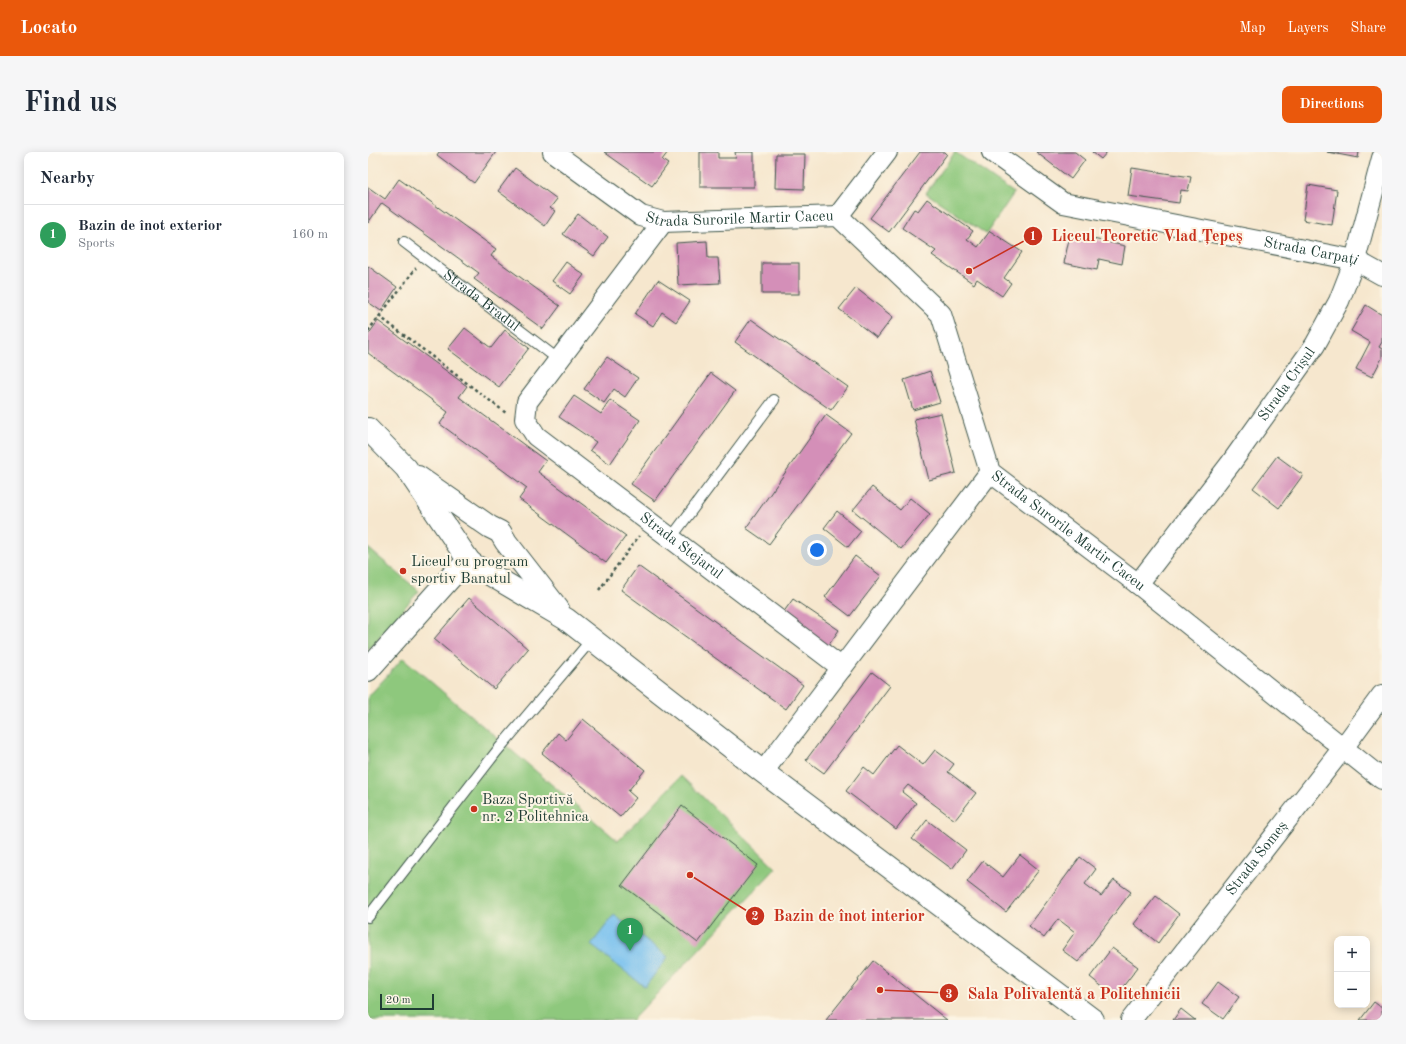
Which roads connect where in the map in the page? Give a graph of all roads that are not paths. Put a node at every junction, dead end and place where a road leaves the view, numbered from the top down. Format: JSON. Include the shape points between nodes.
{"nodes":[{"id":1,"x":553,"y":152,"type":"edge"},
{"id":2,"x":887,"y":152,"type":"edge"},
{"id":3,"x":992,"y":152,"type":"edge"},
{"id":4,"x":1382,"y":158,"type":"edge"},
{"id":5,"x":838,"y":216,"type":"junction"},
{"id":6,"x":663,"y":222,"type":"junction"},
{"id":7,"x":404,"y":242,"type":"dead end"},
{"id":8,"x":1355,"y":260,"type":"junction"},
{"id":9,"x":1382,"y":275,"type":"edge"},
{"id":10,"x":559,"y":360,"type":"junction"},
{"id":11,"x":774,"y":400,"type":"dead end"},
{"id":12,"x":368,"y":428,"type":"edge"},
{"id":13,"x":406,"y":468,"type":"junction"},
{"id":14,"x":990,"y":472,"type":"junction"},
{"id":15,"x":490,"y":527,"type":"junction"},
{"id":16,"x":671,"y":538,"type":"junction"},
{"id":17,"x":506,"y":542,"type":"junction"},
{"id":18,"x":471,"y":561,"type":"junction"},
{"id":19,"x":1138,"y":584,"type":"junction"},
{"id":20,"x":566,"y":618,"type":"junction"},
{"id":21,"x":592,"y":639,"type":"junction"},
{"id":22,"x":842,"y":668,"type":"junction"},
{"id":23,"x":368,"y":670,"type":"edge"},
{"id":24,"x":1382,"y":695,"type":"edge"},
{"id":25,"x":1343,"y":748,"type":"junction"},
{"id":26,"x":762,"y":772,"type":"junction"},
{"id":27,"x":1382,"y":779,"type":"edge"},
{"id":28,"x":368,"y":917,"type":"edge"},
{"id":29,"x":1131,"y":1019,"type":"edge"},
{"id":30,"x":1093,"y":1020,"type":"edge"}],
"edges":[{"from":1,"to":6,"type":"street","name":"Strada Surorile Martir Caceu","via":[[641,216]]},
{"from":2,"to":5,"type":"street"},
{"from":3,"to":8,"type":"street","name":"Strada Carpați","via":[[1063,203]]},
{"from":4,"to":8,"type":"street","name":"Strada Crișul"},
{"from":5,"to":6,"type":"street","name":"Strada Surorile Martir Caceu"},
{"from":5,"to":14,"type":"street","name":"Strada Surorile Martir Caceu","via":[[941,314]]},
{"from":6,"to":10,"type":"street"},
{"from":7,"to":10,"type":"lane","name":"Strada Bradul"},
{"from":8,"to":9,"type":"street","name":"Strada Carpați"},
{"from":8,"to":19,"type":"street","name":"Strada Crișul","via":[[1339,301],[1315,345],[1231,463]]},
{"from":10,"to":16,"type":"street","name":"Strada Stejarul","via":[[527,402],[526,419],[536,436]]},
{"from":11,"to":16,"type":"lane"},
{"from":12,"to":13,"type":"street"},
{"from":13,"to":15,"type":"street"},
{"from":13,"to":18,"type":"street"},
{"from":14,"to":19,"type":"street","name":"Strada Surorile Martir Caceu"},
{"from":14,"to":22,"type":"street"},
{"from":15,"to":17,"type":"street","via":[[500,532]]},
{"from":15,"to":18,"type":"street","via":[[479,527],[470,533],[465,542]]},
{"from":16,"to":22,"type":"street","name":"Strada Stejarul"},
{"from":17,"to":18,"type":"street","via":[[507,552],[495,567],[490,569]]},
{"from":17,"to":20,"type":"street"},
{"from":18,"to":20,"type":"street"},
{"from":18,"to":23,"type":"street","via":[[451,577]]},
{"from":19,"to":25,"type":"street","name":"Strada Surorile Martir Caceu"},
{"from":20,"to":21,"type":"street"},
{"from":21,"to":26,"type":"street"},
{"from":21,"to":28,"type":"lane","via":[[497,750]]},
{"from":22,"to":26,"type":"street"},
{"from":24,"to":25,"type":"street","name":"Strada Someș"},
{"from":25,"to":27,"type":"street","name":"Strada Surorile Martir Caceu"},
{"from":25,"to":29,"type":"street","name":"Strada Someș"},
{"from":26,"to":30,"type":"street"}]}
